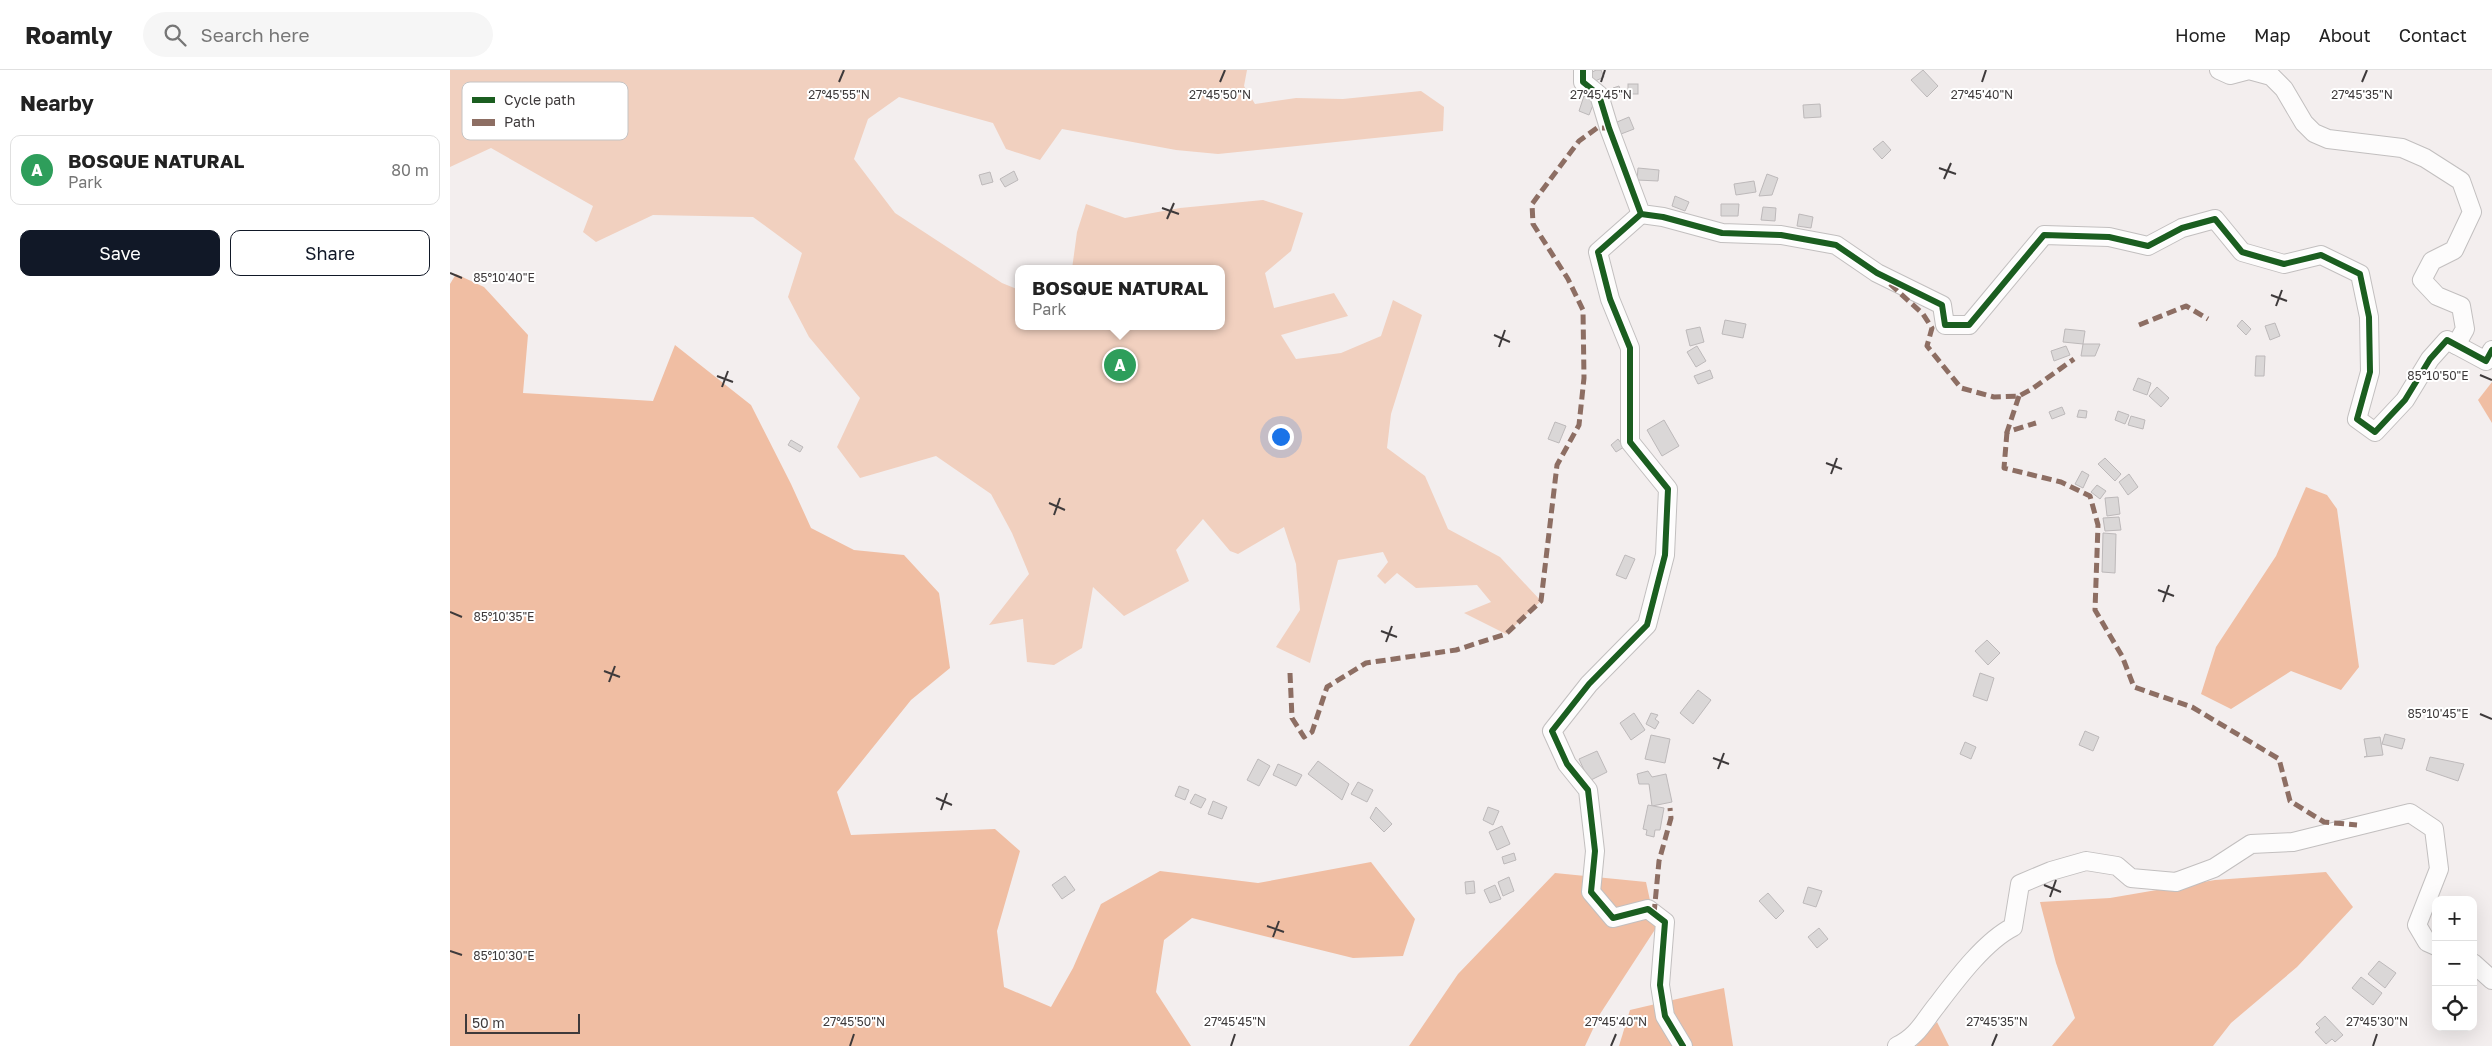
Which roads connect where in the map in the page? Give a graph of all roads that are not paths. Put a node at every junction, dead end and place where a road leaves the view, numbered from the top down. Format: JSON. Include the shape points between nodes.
{"nodes":[{"id":1,"x":1583,"y":70,"type":"edge"},
{"id":2,"x":2218,"y":70,"type":"edge"},
{"id":3,"x":1641,"y":214,"type":"junction"},
{"id":4,"x":2456,"y":345,"type":"junction"},
{"id":5,"x":2492,"y":350,"type":"edge"},
{"id":6,"x":2432,"y":944,"type":"edge"},
{"id":7,"x":2477,"y":967,"type":"edge"},
{"id":8,"x":2492,"y":980,"type":"edge"},
{"id":9,"x":1683,"y":1046,"type":"edge"},
{"id":10,"x":1897,"y":1046,"type":"edge"}],
"edges":[{"from":1,"to":3,"type":"street","via":[[1582,82],[1599,95]]},
{"from":2,"to":4,"type":"street","via":[[2230,75],[2249,70],[2271,76],[2284,89],[2304,123],[2314,133],[2328,138],[2402,148],[2425,158],[2462,182],[2472,212],[2454,250],[2432,261],[2422,280],[2437,296],[2461,306],[2465,329]]},
{"from":3,"to":4,"type":"street","via":[[1664,216],[1722,233],[1781,235],[1836,245],[1876,273],[1942,305],[1945,324],[1953,325],[1969,325],[2044,235],[2110,236],[2148,246],[2182,228],[2215,219],[2242,252],[2284,264],[2322,255],[2360,274],[2369,317],[2370,372],[2357,419],[2375,432],[2405,400],[2446,340]]},
{"from":3,"to":9,"type":"street","via":[[1598,252],[1610,299],[1630,348],[1630,442],[1668,489],[1665,555],[1647,625],[1589,684],[1552,731],[1567,764],[1588,790],[1595,851],[1591,892],[1613,918],[1648,909],[1665,922],[1660,985],[1665,1016]]},
{"from":4,"to":5,"type":"street","via":[[2486,361]]},
{"from":6,"to":10,"type":"street","via":[[2427,942],[2417,925],[2439,869],[2434,829],[2410,813],[2293,842],[2251,844],[2214,868],[2176,882],[2131,878],[2117,866],[2086,861],[2020,884],[2013,926],[2001,933],[1955,982],[1910,1040]]},
{"from":7,"to":8,"type":"street"}]}
